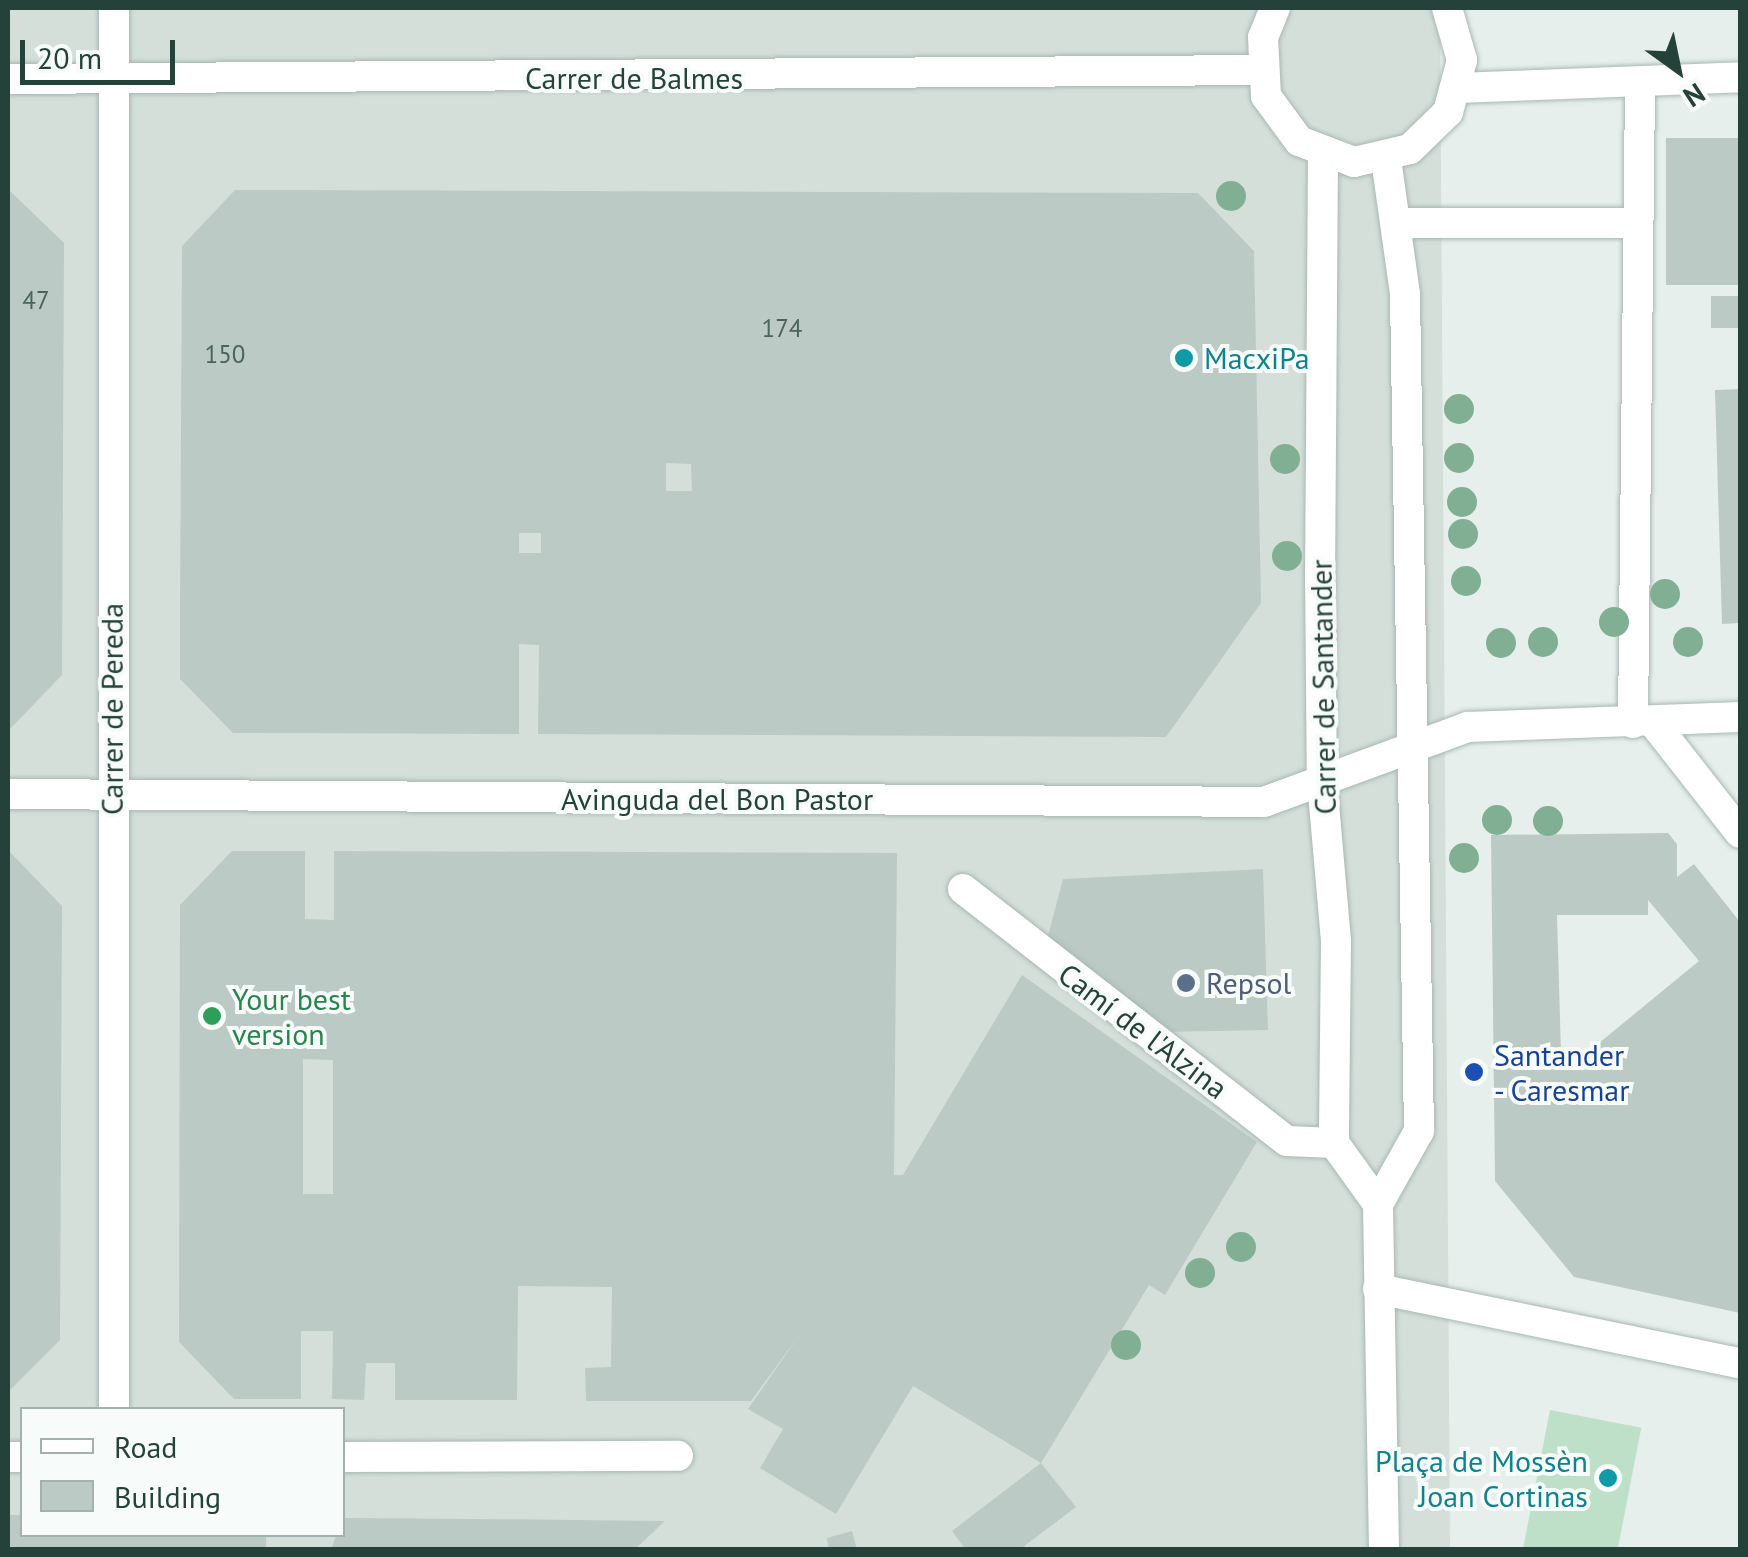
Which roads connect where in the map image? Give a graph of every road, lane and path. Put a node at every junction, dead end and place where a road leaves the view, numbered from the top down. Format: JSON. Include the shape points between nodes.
{"nodes":[{"id":1,"x":114,"y":8,"type":"edge"},
{"id":2,"x":1276,"y":8,"type":"edge"},
{"id":3,"x":1447,"y":8,"type":"edge"},
{"id":4,"x":1260,"y":70,"type":"junction"},
{"id":5,"x":1740,"y":77,"type":"edge"},
{"id":6,"x":8,"y":79,"type":"edge"},
{"id":7,"x":114,"y":80,"type":"junction"},
{"id":8,"x":1640,"y":82,"type":"junction"},
{"id":9,"x":1459,"y":88,"type":"junction"},
{"id":10,"x":1323,"y":155,"type":"junction"},
{"id":11,"x":1386,"y":158,"type":"junction"},
{"id":12,"x":1399,"y":223,"type":"junction"},
{"id":13,"x":1633,"y":223,"type":"junction"},
{"id":14,"x":1740,"y":718,"type":"edge"},
{"id":15,"x":1643,"y":722,"type":"junction"},
{"id":16,"x":1417,"y":746,"type":"junction"},
{"id":17,"x":1322,"y":780,"type":"junction"},
{"id":18,"x":8,"y":794,"type":"edge"},
{"id":19,"x":112,"y":796,"type":"junction"},
{"id":20,"x":1740,"y":833,"type":"edge"},
{"id":21,"x":964,"y":889,"type":"dead end"},
{"id":22,"x":1334,"y":1143,"type":"junction"},
{"id":23,"x":1378,"y":1204,"type":"junction"},
{"id":24,"x":1378,"y":1289,"type":"junction"},
{"id":25,"x":1740,"y":1363,"type":"edge"},
{"id":26,"x":114,"y":1407,"type":"edge"},
{"id":27,"x":678,"y":1456,"type":"dead end"},
{"id":28,"x":345,"y":1457,"type":"edge"},
{"id":29,"x":1384,"y":1550,"type":"edge"}],
"edges":[{"from":1,"to":7,"type":"street","name":"Carrer de Pereda"},
{"from":2,"to":4,"type":"street"},
{"from":3,"to":9,"type":"street","via":[[1462,60]]},
{"from":4,"to":7,"type":"street","name":"Carrer de Balmes"},
{"from":4,"to":10,"type":"street","via":[[1279,121]]},
{"from":5,"to":8,"type":"street"},
{"from":6,"to":7,"type":"street","name":"Carrer de Balmes"},
{"from":7,"to":19,"type":"street","name":"Carrer de Pereda"},
{"from":8,"to":9,"type":"street"},
{"from":8,"to":13,"type":"street"},
{"from":9,"to":11,"type":"street","via":[[1432,133]]},
{"from":10,"to":11,"type":"street"},
{"from":10,"to":17,"type":"street","name":"Carrer de Santander"},
{"from":11,"to":12,"type":"street"},
{"from":12,"to":13,"type":"street"},
{"from":12,"to":16,"type":"street"},
{"from":13,"to":15,"type":"street"},
{"from":14,"to":15,"type":"street","name":"Avinguda del Bon Pastor"},
{"from":15,"to":16,"type":"street","name":"Avinguda del Bon Pastor","via":[[1468,727]]},
{"from":15,"to":20,"type":"street"},
{"from":16,"to":17,"type":"street","name":"Avinguda del Bon Pastor"},
{"from":16,"to":23,"type":"street","via":[[1419,1131]]},
{"from":17,"to":19,"type":"street","name":"Avinguda del Bon Pastor","via":[[1264,802]]},
{"from":17,"to":22,"type":"street","name":"Carrer de Santander","via":[[1336,941]]},
{"from":18,"to":19,"type":"street","name":"Avinguda del Bon Pastor"},
{"from":19,"to":26,"type":"street","name":"Carrer de Pereda"},
{"from":21,"to":22,"type":"street","name":"Camí de l'Alzina","via":[[1287,1141]]},
{"from":22,"to":23,"type":"street"},
{"from":23,"to":24,"type":"street"},
{"from":24,"to":25,"type":"street"},
{"from":24,"to":29,"type":"street"},
{"from":27,"to":28,"type":"street"}]}
